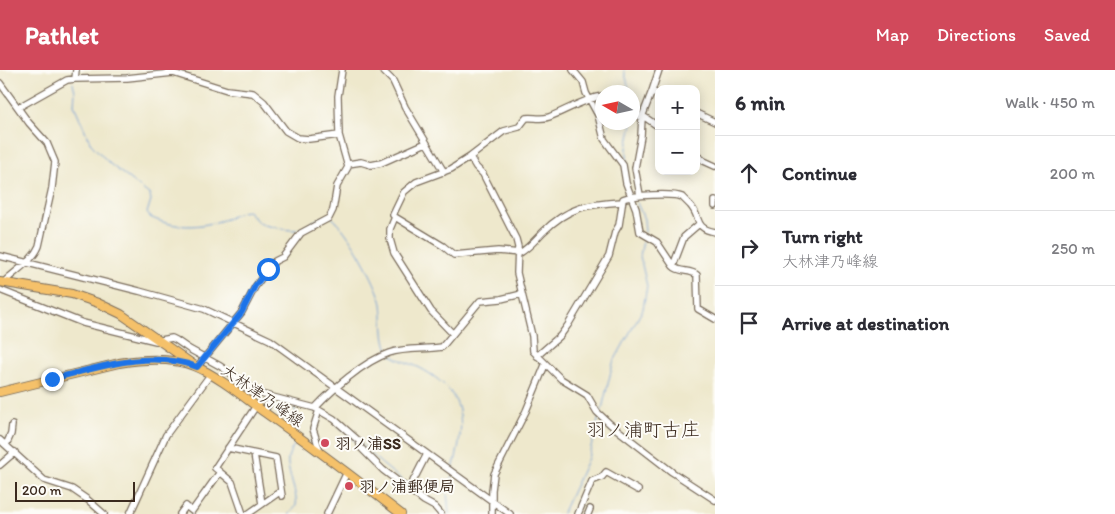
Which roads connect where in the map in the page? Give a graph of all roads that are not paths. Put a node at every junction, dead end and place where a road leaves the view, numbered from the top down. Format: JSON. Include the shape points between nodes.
{"nodes":[{"id":1,"x":76,"y":70,"type":"edge"},
{"id":2,"x":342,"y":70,"type":"edge"},
{"id":3,"x":382,"y":70,"type":"edge"},
{"id":4,"x":573,"y":70,"type":"edge"},
{"id":5,"x":659,"y":70,"type":"edge"},
{"id":6,"x":173,"y":71,"type":"edge"},
{"id":7,"x":389,"y":72,"type":"edge"},
{"id":8,"x":74,"y":79,"type":"junction"},
{"id":9,"x":0,"y":83,"type":"edge"},
{"id":10,"x":652,"y":91,"type":"junction"},
{"id":11,"x":655,"y":93,"type":"edge"},
{"id":12,"x":595,"y":98,"type":"edge"},
{"id":13,"x":589,"y":100,"type":"junction"},
{"id":14,"x":19,"y":107,"type":"junction"},
{"id":15,"x":640,"y":110,"type":"edge"},
{"id":16,"x":700,"y":115,"type":"edge"},
{"id":17,"x":640,"y":116,"type":"edge"},
{"id":18,"x":715,"y":122,"type":"edge"},
{"id":19,"x":655,"y":124,"type":"edge"},
{"id":20,"x":640,"y":130,"type":"edge"},
{"id":21,"x":339,"y":135,"type":"junction"},
{"id":22,"x":426,"y":143,"type":"junction"},
{"id":23,"x":470,"y":157,"type":"junction"},
{"id":24,"x":700,"y":158,"type":"edge"},
{"id":25,"x":348,"y":164,"type":"junction"},
{"id":26,"x":715,"y":166,"type":"edge"},
{"id":27,"x":444,"y":172,"type":"junction"},
{"id":28,"x":640,"y":195,"type":"junction"},
{"id":29,"x":631,"y":196,"type":"junction"},
{"id":30,"x":715,"y":201,"type":"edge"},
{"id":31,"x":622,"y":202,"type":"junction"},
{"id":32,"x":715,"y":206,"type":"edge"},
{"id":33,"x":395,"y":217,"type":"junction"},
{"id":34,"x":699,"y":224,"type":"junction"},
{"id":35,"x":715,"y":232,"type":"edge"},
{"id":36,"x":518,"y":252,"type":"junction"},
{"id":37,"x":0,"y":256,"type":"edge"},
{"id":38,"x":25,"y":264,"type":"junction"},
{"id":39,"x":673,"y":266,"type":"junction"},
{"id":40,"x":2,"y":282,"type":"edge"},
{"id":41,"x":0,"y":290,"type":"edge"},
{"id":42,"x":522,"y":294,"type":"junction"},
{"id":43,"x":715,"y":319,"type":"edge"},
{"id":44,"x":234,"y":322,"type":"junction"},
{"id":45,"x":452,"y":333,"type":"junction"},
{"id":46,"x":161,"y":341,"type":"junction"},
{"id":47,"x":537,"y":356,"type":"junction"},
{"id":48,"x":203,"y":358,"type":"junction"},
{"id":49,"x":545,"y":365,"type":"junction"},
{"id":50,"x":196,"y":367,"type":"junction"},
{"id":51,"x":210,"y":375,"type":"junction"},
{"id":52,"x":336,"y":388,"type":"junction"},
{"id":53,"x":0,"y":392,"type":"edge"},
{"id":54,"x":272,"y":398,"type":"junction"},
{"id":55,"x":256,"y":406,"type":"junction"},
{"id":56,"x":317,"y":409,"type":"junction"},
{"id":57,"x":264,"y":412,"type":"junction"},
{"id":58,"x":12,"y":425,"type":"dead end"},
{"id":59,"x":0,"y":440,"type":"edge"},
{"id":60,"x":6,"y":444,"type":"junction"},
{"id":61,"x":228,"y":448,"type":"junction"},
{"id":62,"x":320,"y":451,"type":"junction"},
{"id":63,"x":15,"y":452,"type":"junction"},
{"id":64,"x":254,"y":454,"type":"junction"},
{"id":65,"x":428,"y":454,"type":"junction"},
{"id":66,"x":0,"y":465,"type":"edge"},
{"id":67,"x":220,"y":472,"type":"junction"},
{"id":68,"x":347,"y":472,"type":"junction"},
{"id":69,"x":410,"y":487,"type":"junction"},
{"id":70,"x":638,"y":490,"type":"dead end"},
{"id":71,"x":715,"y":500,"type":"edge"},
{"id":72,"x":493,"y":501,"type":"junction"},
{"id":73,"x":262,"y":504,"type":"junction"},
{"id":74,"x":104,"y":514,"type":"edge"},
{"id":75,"x":130,"y":514,"type":"edge"},
{"id":76,"x":180,"y":514,"type":"edge"},
{"id":77,"x":243,"y":514,"type":"edge"},
{"id":78,"x":248,"y":514,"type":"edge"},
{"id":79,"x":327,"y":514,"type":"edge"},
{"id":80,"x":402,"y":514,"type":"edge"},
{"id":81,"x":441,"y":514,"type":"edge"},
{"id":82,"x":492,"y":514,"type":"edge"},
{"id":83,"x":510,"y":514,"type":"edge"},
{"id":84,"x":578,"y":514,"type":"edge"}],
"edges":[{"from":1,"to":8,"type":"street"},
{"from":2,"to":21,"type":"street","via":[[338,96]]},
{"from":3,"to":7,"type":"street"},
{"from":4,"to":13,"type":"street","via":[[583,82]]},
{"from":5,"to":10,"type":"street"},
{"from":6,"to":8,"type":"street","via":[[126,78]]},
{"from":6,"to":21,"type":"street","via":[[227,90],[254,93],[286,131],[298,138]]},
{"from":7,"to":22,"type":"street"},
{"from":8,"to":14,"type":"street"},
{"from":9,"to":14,"type":"street"},
{"from":10,"to":11,"type":"street"},
{"from":10,"to":15,"type":"street"},
{"from":12,"to":13,"type":"street"},
{"from":13,"to":23,"type":"street","via":[[549,117],[526,118],[519,127],[504,131]]},
{"from":13,"to":29,"type":"street","via":[[598,115],[604,138],[623,164]]},
{"from":14,"to":38,"type":"street","via":[[47,143],[54,162],[52,188],[39,246]]},
{"from":16,"to":18,"type":"street"},
{"from":17,"to":19,"type":"street"},
{"from":20,"to":28,"type":"street","via":[[635,168]]},
{"from":21,"to":25,"type":"street"},
{"from":22,"to":25,"type":"street","via":[[381,163]]},
{"from":22,"to":27,"type":"street"},
{"from":23,"to":27,"type":"street"},
{"from":23,"to":36,"type":"street","via":[[488,183],[516,239]]},
{"from":24,"to":26,"type":"street"},
{"from":25,"to":44,"type":"street","via":[[337,186],[329,216],[301,233],[283,257],[271,265]]},
{"from":27,"to":33,"type":"street","via":[[424,177],[411,185],[404,192],[393,215]]},
{"from":28,"to":29,"type":"street"},
{"from":28,"to":34,"type":"street","via":[[682,198],[693,210]]},
{"from":29,"to":31,"type":"street","via":[[622,198]]},
{"from":29,"to":39,"type":"street","via":[[640,232],[657,242]]},
{"from":30,"to":32,"type":"street"},
{"from":31,"to":36,"type":"street","via":[[572,210],[528,248]]},
{"from":31,"to":47,"type":"street","via":[[609,256],[568,325]]},
{"from":33,"to":36,"type":"street","via":[[454,255]]},
{"from":33,"to":45,"type":"street","via":[[390,229],[394,253],[431,311]]},
{"from":34,"to":35,"type":"street","via":[[705,230]]},
{"from":34,"to":39,"type":"street","via":[[684,237]]},
{"from":36,"to":42,"type":"street","via":[[517,273]]},
{"from":37,"to":38,"type":"street"},
{"from":38,"to":40,"type":"street"},
{"from":38,"to":44,"type":"street","via":[[139,291]]},
{"from":39,"to":43,"type":"street","via":[[677,270],[694,272],[698,309]]},
{"from":40,"to":46,"type":"main road","via":[[72,294],[98,303]]},
{"from":41,"to":46,"type":"street","via":[[83,323]]},
{"from":42,"to":45,"type":"street","via":[[480,301]]},
{"from":42,"to":47,"type":"street","via":[[533,351]]},
{"from":44,"to":48,"type":"street"},
{"from":44,"to":52,"type":"street","via":[[270,340]]},
{"from":45,"to":52,"type":"street","via":[[442,347],[390,353],[367,364]]},
{"from":46,"to":48,"type":"street","via":[[172,338]]},
{"from":46,"to":50,"type":"main road"},
{"from":47,"to":49,"type":"street"},
{"from":48,"to":50,"type":"street"},
{"from":48,"to":54,"type":"street"},
{"from":49,"to":71,"type":"street","via":[[587,395],[600,416],[672,472]]},
{"from":49,"to":72,"type":"street","via":[[526,411],[499,462],[493,481]]},
{"from":50,"to":51,"type":"main road","name":"大林津乃峰線"},
{"from":50,"to":53,"type":"main road","name":"大林津乃峰線","via":[[169,361],[139,360]]},
{"from":51,"to":55,"type":"main road","name":"大林津乃峰線"},
{"from":51,"to":75,"type":"street","via":[[166,435]]},
{"from":52,"to":56,"type":"street"},
{"from":52,"to":65,"type":"street"},
{"from":54,"to":56,"type":"street"},
{"from":54,"to":57,"type":"street"},
{"from":55,"to":57,"type":"main road","name":"大林津乃峰線"},
{"from":55,"to":61,"type":"street"},
{"from":56,"to":62,"type":"street","via":[[313,429]]},
{"from":56,"to":69,"type":"street","via":[[334,419],[383,470]]},
{"from":57,"to":62,"type":"main road","name":"大林津乃峰線"},
{"from":58,"to":60,"type":"street"},
{"from":59,"to":60,"type":"street"},
{"from":60,"to":63,"type":"street"},
{"from":61,"to":64,"type":"street"},
{"from":61,"to":67,"type":"street","via":[[215,468]]},
{"from":62,"to":68,"type":"main road","name":"大林津乃峰線"},
{"from":63,"to":66,"type":"street"},
{"from":63,"to":74,"type":"street","via":[[44,480],[72,489]]},
{"from":64,"to":73,"type":"street"},
{"from":64,"to":73,"type":"street","via":[[276,458],[281,494]]},
{"from":65,"to":69,"type":"street"},
{"from":65,"to":72,"type":"street"},
{"from":67,"to":76,"type":"street","via":[[192,510],[186,506]]},
{"from":67,"to":77,"type":"street","via":[[232,482]]},
{"from":68,"to":79,"type":"street"},
{"from":68,"to":80,"type":"main road","name":"大林津乃峰線"},
{"from":69,"to":81,"type":"street"},
{"from":70,"to":84,"type":"street","via":[[606,472],[592,482]]},
{"from":72,"to":82,"type":"street"},
{"from":72,"to":83,"type":"street"},
{"from":73,"to":78,"type":"street"}]}
